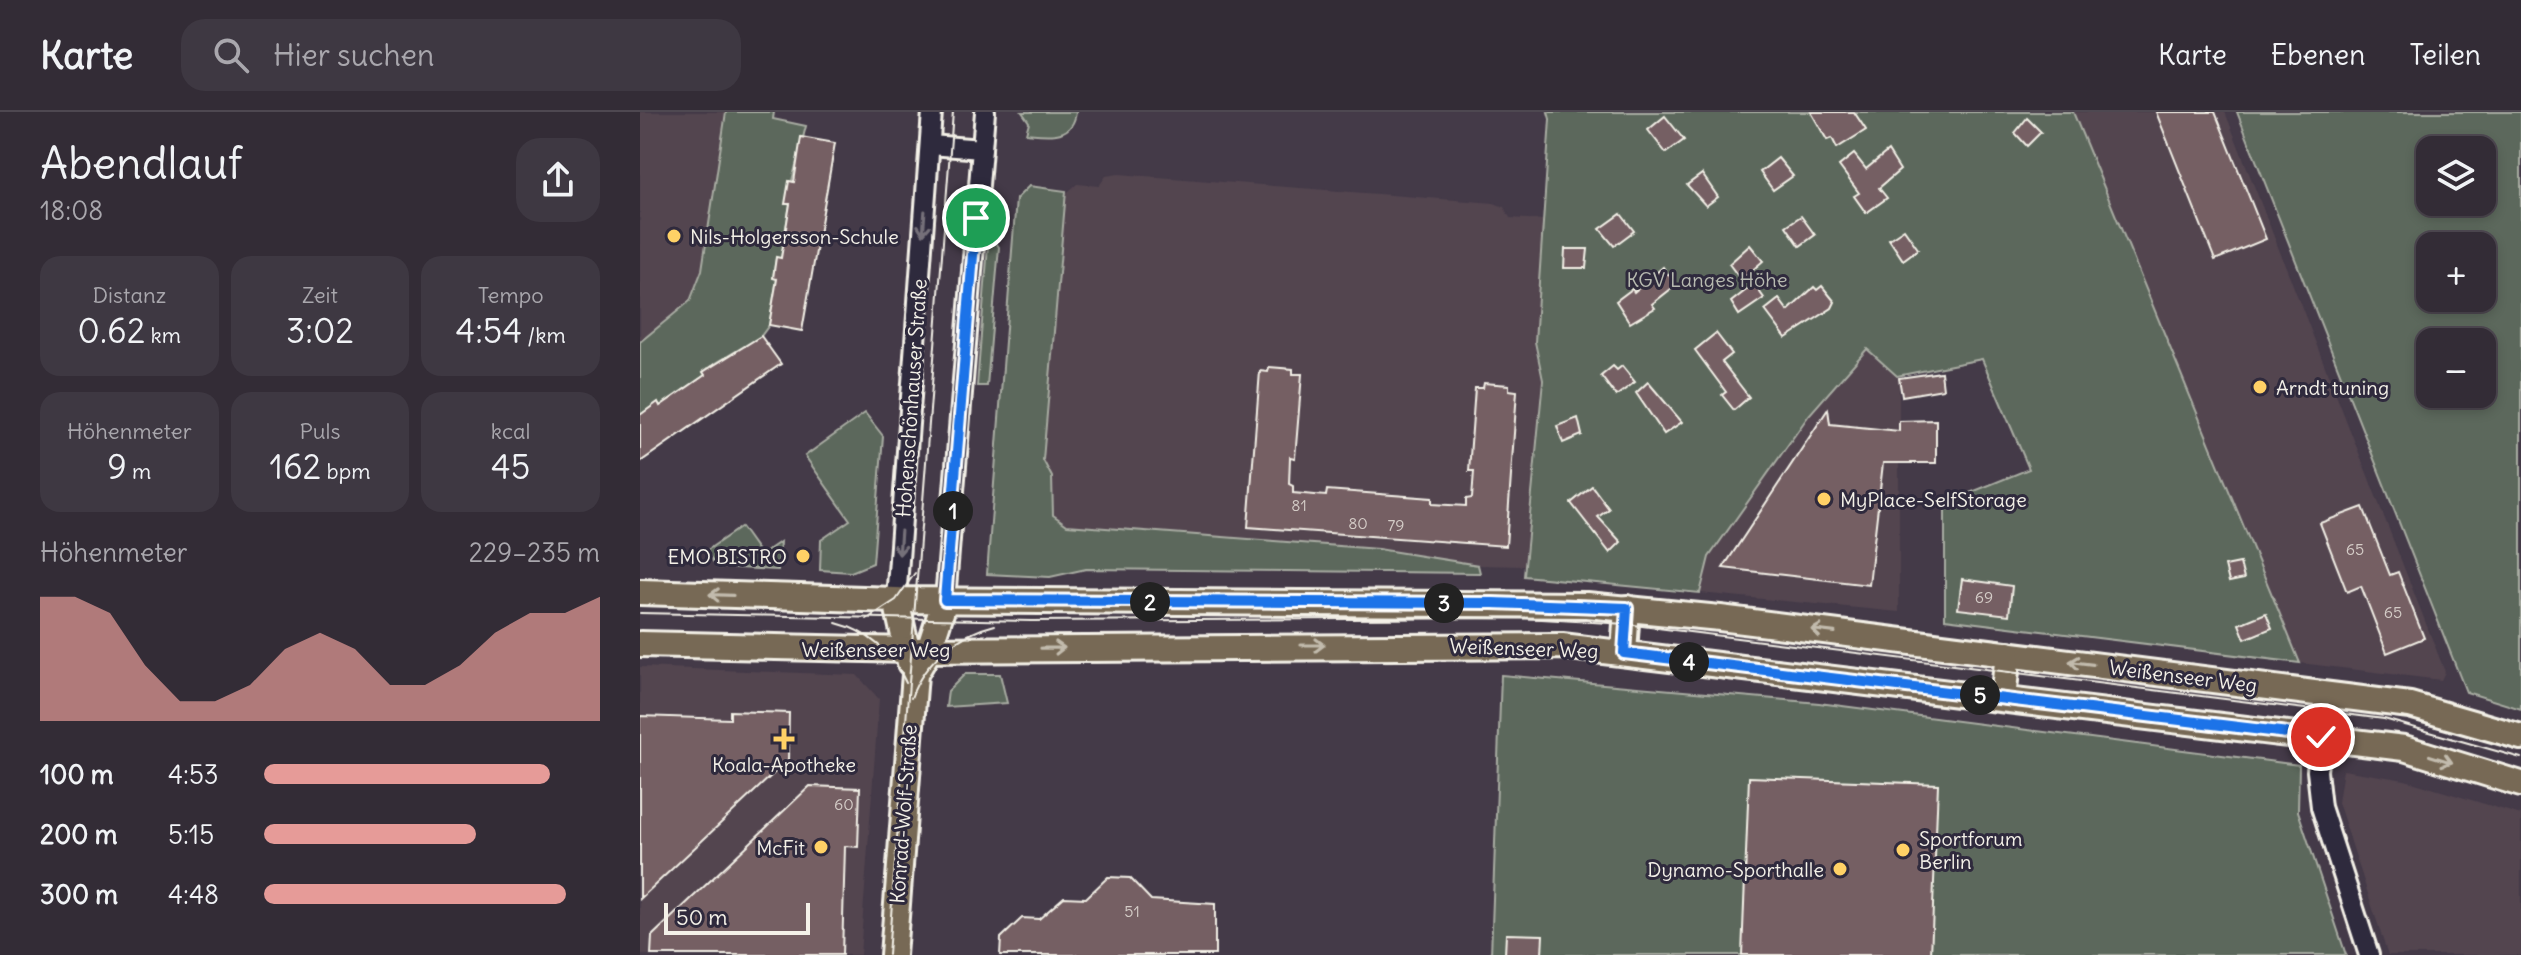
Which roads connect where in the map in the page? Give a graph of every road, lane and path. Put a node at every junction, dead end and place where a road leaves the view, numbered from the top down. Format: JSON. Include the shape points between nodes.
{"nodes":[{"id":1,"x":932,"y":112,"type":"edge"},
{"id":2,"x":985,"y":112,"type":"edge"},
{"id":3,"x":930,"y":145,"type":"junction"},
{"id":4,"x":982,"y":149,"type":"junction"},
{"id":5,"x":640,"y":592,"type":"edge"},
{"id":6,"x":896,"y":600,"type":"junction"},
{"id":7,"x":945,"y":600,"type":"junction"},
{"id":8,"x":1627,"y":608,"type":"junction"},
{"id":9,"x":640,"y":644,"type":"edge"},
{"id":10,"x":904,"y":650,"type":"junction"},
{"id":11,"x":929,"y":650,"type":"junction"},
{"id":12,"x":1624,"y":653,"type":"junction"},
{"id":13,"x":2008,"y":654,"type":"junction"},
{"id":14,"x":915,"y":674,"type":"junction"},
{"id":15,"x":2325,"y":694,"type":"junction"},
{"id":16,"x":2003,"y":698,"type":"junction"},
{"id":17,"x":2321,"y":737,"type":"junction"},
{"id":18,"x":2521,"y":737,"type":"edge"},
{"id":19,"x":2521,"y":784,"type":"edge"},
{"id":20,"x":893,"y":955,"type":"edge"},
{"id":21,"x":2369,"y":955,"type":"edge"}],
"edges":[{"from":1,"to":3,"type":"street","name":"Hohenschönhauser Straße"},
{"from":2,"to":4,"type":"street"},
{"from":3,"to":4,"type":"street"},
{"from":3,"to":6,"type":"street","name":"Hohenschönhauser Straße","one_way":true},
{"from":4,"to":7,"type":"street"},
{"from":6,"to":5,"type":"main road","name":"Weißenseer Weg","one_way":true},
{"from":6,"to":7,"type":"main road","name":"Weißenseer Weg"},
{"from":6,"to":10,"type":"main road","name":"Hohenschönhauser Straße"},
{"from":7,"to":8,"type":"main road","name":"Weißenseer Weg"},
{"from":7,"to":11,"type":"main road"},
{"from":8,"to":12,"type":"main road"},
{"from":13,"to":8,"type":"main road","name":"Weißenseer Weg","one_way":true},
{"from":9,"to":10,"type":"main road","name":"Weißenseer Weg"},
{"from":10,"to":11,"type":"main road","name":"Weißenseer Weg"},
{"from":10,"to":14,"type":"main road","name":"Konrad-Wolf-Straße"},
{"from":11,"to":12,"type":"main road","name":"Weißenseer Weg","one_way":true,"via":[[1492,644]]},
{"from":11,"to":14,"type":"main road","name":"Konrad-Wolf-Straße"},
{"from":12,"to":16,"type":"main road","name":"Weißenseer Weg"},
{"from":15,"to":13,"type":"main road","name":"Weißenseer Weg","one_way":true},
{"from":13,"to":16,"type":"main road"},
{"from":14,"to":20,"type":"main road","name":"Konrad-Wolf-Straße"},
{"from":15,"to":17,"type":"street"},
{"from":15,"to":18,"type":"main road","name":"Weißenseer Weg","via":[[2410,705]]},
{"from":16,"to":17,"type":"main road","name":"Weißenseer Weg"},
{"from":17,"to":19,"type":"main road","name":"Weißenseer Weg","one_way":true,"via":[[2404,748]]},
{"from":17,"to":21,"type":"street","via":[[2321,807]]}]}
